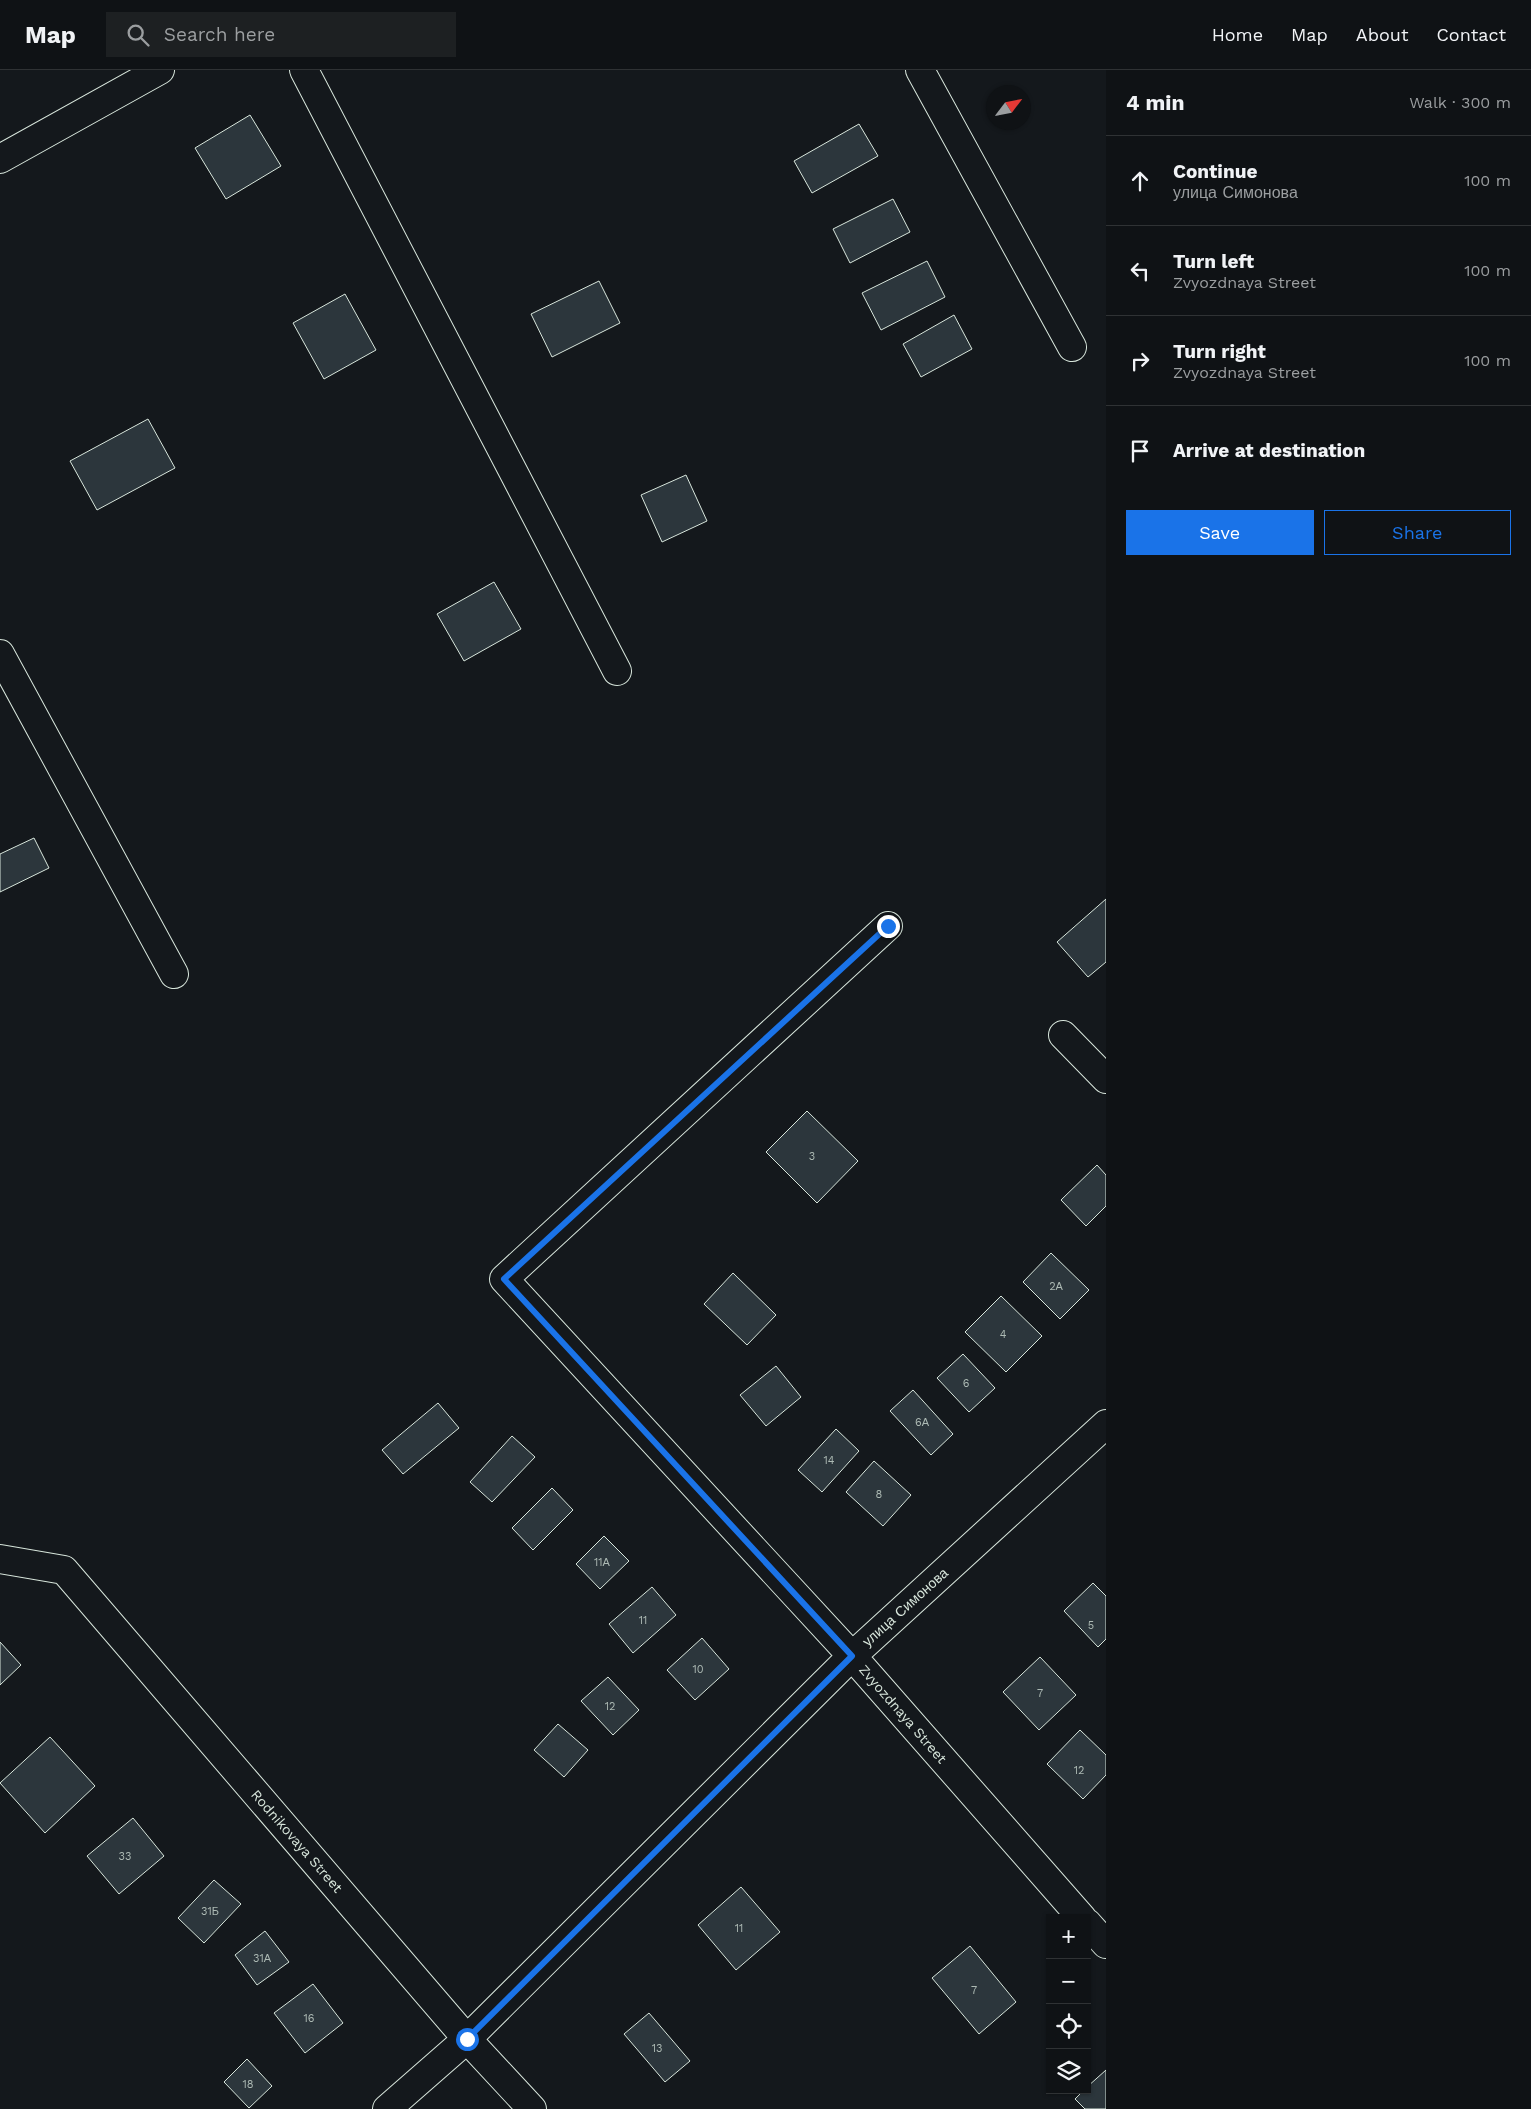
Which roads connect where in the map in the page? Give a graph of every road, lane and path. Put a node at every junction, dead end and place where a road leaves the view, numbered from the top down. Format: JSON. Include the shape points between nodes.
{"nodes":[{"id":1,"x":160,"y":70,"type":"edge"},
{"id":2,"x":304,"y":70,"type":"edge"},
{"id":3,"x":920,"y":70,"type":"edge"},
{"id":4,"x":0,"y":159,"type":"edge"},
{"id":5,"x":1072,"y":347,"type":"dead end"},
{"id":6,"x":0,"y":654,"type":"edge"},
{"id":7,"x":617,"y":671,"type":"dead end"},
{"id":8,"x":888,"y":926,"type":"dead end"},
{"id":9,"x":174,"y":974,"type":"dead end"},
{"id":10,"x":1063,"y":1035,"type":"dead end"},
{"id":11,"x":1106,"y":1079,"type":"edge"},
{"id":12,"x":1106,"y":1424,"type":"edge"},
{"id":13,"x":0,"y":1559,"type":"edge"},
{"id":14,"x":852,"y":1656,"type":"junction"},
{"id":15,"x":1078,"y":1914,"type":"edge"},
{"id":16,"x":1091,"y":1927,"type":"edge"},
{"id":17,"x":1106,"y":1944,"type":"edge"},
{"id":18,"x":467,"y":2039,"type":"junction"},
{"id":19,"x":387,"y":2109,"type":"edge"},
{"id":20,"x":532,"y":2109,"type":"edge"}],
"edges":[{"from":1,"to":4,"type":"street"},
{"from":2,"to":7,"type":"street"},
{"from":3,"to":5,"type":"street"},
{"from":6,"to":9,"type":"street"},
{"from":8,"to":14,"type":"street","name":"Zvyozdnaya Street","via":[[504,1279]]},
{"from":10,"to":11,"type":"street"},
{"from":12,"to":14,"type":"street","name":"улица Симонова"},
{"from":13,"to":18,"type":"street","name":"Rodnikovaya Street","via":[[64,1570]]},
{"from":14,"to":15,"type":"street","name":"Zvyozdnaya Street"},
{"from":14,"to":18,"type":"street","name":"улица Симонова"},
{"from":16,"to":17,"type":"street"},
{"from":18,"to":19,"type":"street","name":"улица Симонова"},
{"from":18,"to":20,"type":"street","name":"Rodnikovaya Street"}]}
